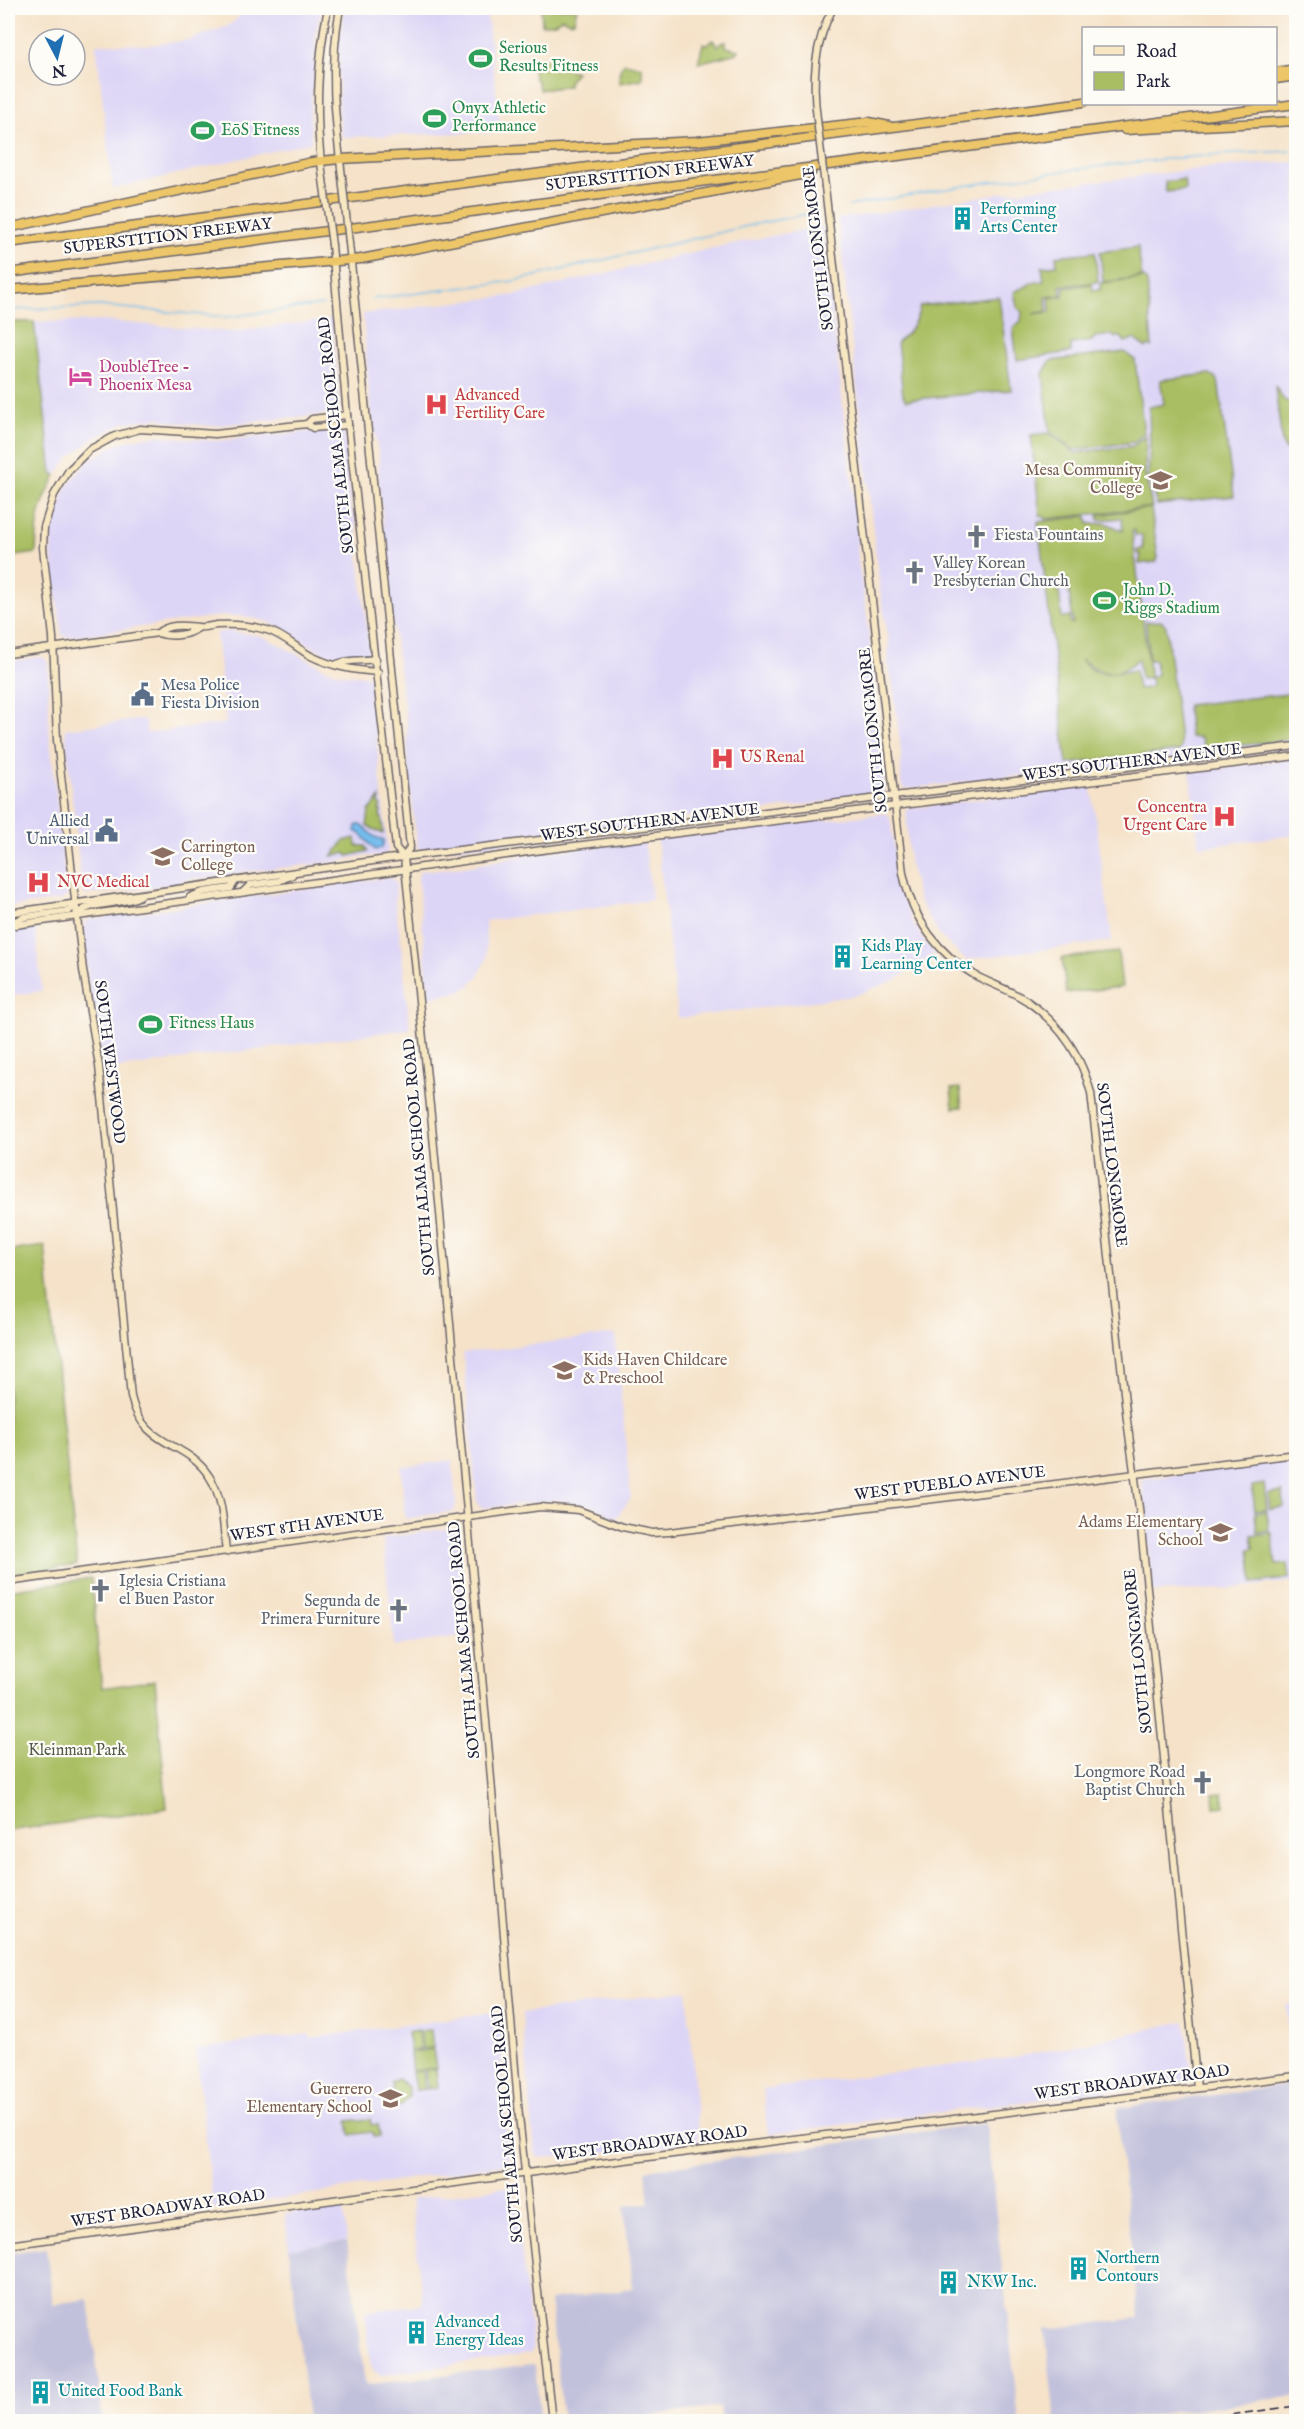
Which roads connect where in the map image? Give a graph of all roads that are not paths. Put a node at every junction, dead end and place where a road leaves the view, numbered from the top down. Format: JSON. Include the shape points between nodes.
{"nodes":[{"id":1,"x":328,"y":8,"type":"edge"},
{"id":2,"x":340,"y":8,"type":"edge"},
{"id":3,"x":833,"y":8,"type":"edge"},
{"id":4,"x":1296,"y":69,"type":"edge"},
{"id":5,"x":1277,"y":72,"type":"edge"},
{"id":6,"x":1296,"y":76,"type":"edge"},
{"id":7,"x":1277,"y":79,"type":"edge"},
{"id":8,"x":1082,"y":102,"type":"edge"},
{"id":9,"x":1296,"y":104,"type":"edge"},
{"id":10,"x":1296,"y":121,"type":"edge"},
{"id":11,"x":898,"y":128,"type":"junction"},
{"id":12,"x":1047,"y":135,"type":"junction"},
{"id":13,"x":895,"y":157,"type":"junction"},
{"id":14,"x":340,"y":159,"type":"junction"},
{"id":15,"x":321,"y":161,"type":"junction"},
{"id":16,"x":8,"y":228,"type":"edge"},
{"id":17,"x":8,"y":243,"type":"edge"},
{"id":18,"x":351,"y":260,"type":"junction"},
{"id":19,"x":332,"y":263,"type":"junction"},
{"id":20,"x":8,"y":273,"type":"edge"},
{"id":21,"x":8,"y":290,"type":"edge"},
{"id":22,"x":347,"y":415,"type":"junction"},
{"id":23,"x":307,"y":423,"type":"junction"},
{"id":24,"x":348,"y":424,"type":"junction"},
{"id":25,"x":53,"y":648,"type":"junction"},
{"id":26,"x":8,"y":654,"type":"edge"},
{"id":27,"x":376,"y":659,"type":"junction"},
{"id":28,"x":337,"y":664,"type":"junction"},
{"id":29,"x":378,"y":672,"type":"junction"},
{"id":30,"x":1296,"y":746,"type":"edge"},
{"id":31,"x":1296,"y":756,"type":"edge"},
{"id":32,"x":1049,"y":777,"type":"junction"},
{"id":33,"x":991,"y":794,"type":"junction"},
{"id":34,"x":895,"y":797,"type":"junction"},
{"id":35,"x":896,"y":806,"type":"junction"},
{"id":36,"x":404,"y":857,"type":"junction"},
{"id":37,"x":405,"y":869,"type":"junction"},
{"id":38,"x":301,"y":871,"type":"junction"},
{"id":39,"x":236,"y":880,"type":"junction"},
{"id":40,"x":243,"y":892,"type":"junction"},
{"id":41,"x":141,"y":894,"type":"junction"},
{"id":42,"x":178,"y":902,"type":"junction"},
{"id":43,"x":75,"y":904,"type":"junction"},
{"id":44,"x":8,"y":913,"type":"edge"},
{"id":45,"x":77,"y":916,"type":"junction"},
{"id":46,"x":8,"y":925,"type":"edge"},
{"id":47,"x":1296,"y":1454,"type":"edge"},
{"id":48,"x":1135,"y":1474,"type":"junction"},
{"id":49,"x":467,"y":1517,"type":"junction"},
{"id":50,"x":608,"y":1522,"type":"joint"},
{"id":51,"x":226,"y":1551,"type":"junction"},
{"id":52,"x":8,"y":1582,"type":"edge"},
{"id":53,"x":1296,"y":2076,"type":"edge"},
{"id":54,"x":1197,"y":2088,"type":"junction"},
{"id":55,"x":525,"y":2173,"type":"junction"},
{"id":56,"x":8,"y":2245,"type":"edge"},
{"id":57,"x":552,"y":2421,"type":"edge"}],
"edges":[{"from":1,"to":15,"type":"main road","name":"SOUTH ALMA SCHOOL ROAD","via":[[317,98]]},
{"from":2,"to":14,"type":"main road","name":"SOUTH ALMA SCHOOL ROAD","via":[[333,58],[334,120]]},
{"from":3,"to":34,"type":"main road","name":"SOUTH LONGMORE","bridge":true,"via":[[814,70],[817,119]]},
{"from":4,"to":5,"type":"highway"},
{"from":6,"to":7,"type":"highway"},
{"from":8,"to":11,"type":"highway","name":"SUPERSTITION FREEWAY"},
{"from":9,"to":12,"type":"highway","name":"SUPERSTITION FREEWAY"},
{"from":10,"to":12,"type":"highway"},
{"from":11,"to":14,"type":"highway","via":[[869,122],[697,141]]},
{"from":11,"to":17,"type":"highway","name":"SUPERSTITION FREEWAY"},
{"from":12,"to":13,"type":"highway","name":"SUPERSTITION FREEWAY"},
{"from":13,"to":18,"type":"highway"},
{"from":13,"to":20,"type":"highway","name":"SUPERSTITION FREEWAY"},
{"from":14,"to":15,"type":"highway"},
{"from":14,"to":18,"type":"main road","name":"SOUTH ALMA SCHOOL ROAD","bridge":true},
{"from":15,"to":16,"type":"highway"},
{"from":15,"to":19,"type":"main road","name":"SOUTH ALMA SCHOOL ROAD","bridge":true},
{"from":18,"to":19,"type":"highway"},
{"from":18,"to":36,"type":"main road","name":"SOUTH ALMA SCHOOL ROAD","via":[[410,847]]},
{"from":19,"to":21,"type":"highway"},
{"from":19,"to":22,"type":"main road","name":"SOUTH ALMA SCHOOL ROAD"},
{"from":22,"to":23,"type":"main road"},
{"from":22,"to":24,"type":"main road","name":"SOUTH ALMA SCHOOL ROAD"},
{"from":23,"to":24,"type":"main road","via":[[313,428]]},
{"from":23,"to":25,"type":"main road","name":"SOUTH WESTWOOD","via":[[215,434],[140,429],[98,444],[82,456],[63,478],[49,507],[42,538]]},
{"from":24,"to":27,"type":"main road","name":"SOUTH ALMA SCHOOL ROAD"},
{"from":25,"to":26,"type":"main road"},
{"from":25,"to":28,"type":"main road","via":[[159,633],[166,636],[198,627],[233,624],[282,636],[318,659]]},
{"from":25,"to":43,"type":"main road","name":"SOUTH WESTWOOD","via":[[57,740]]},
{"from":27,"to":28,"type":"main road"},
{"from":27,"to":29,"type":"main road","name":"SOUTH ALMA SCHOOL ROAD"},
{"from":28,"to":29,"type":"main road","via":[[343,669]]},
{"from":29,"to":36,"type":"main road","name":"SOUTH ALMA SCHOOL ROAD","via":[[396,848]]},
{"from":30,"to":32,"type":"main road","name":"WEST SOUTHERN AVENUE"},
{"from":31,"to":33,"type":"main road","name":"WEST SOUTHERN AVENUE"},
{"from":32,"to":33,"type":"main road","via":[[1042,784],[997,789]]},
{"from":32,"to":34,"type":"main road","name":"WEST SOUTHERN AVENUE"},
{"from":33,"to":35,"type":"main road","name":"WEST SOUTHERN AVENUE"},
{"from":34,"to":35,"type":"main road","name":"SOUTH LONGMORE"},
{"from":34,"to":36,"type":"main road","name":"WEST SOUTHERN AVENUE"},
{"from":35,"to":37,"type":"main road","name":"WEST SOUTHERN AVENUE"},
{"from":35,"to":48,"type":"main road","name":"SOUTH LONGMORE","via":[[904,881],[928,934],[968,971],[1029,1002],[1048,1018],[1067,1038],[1085,1073],[1094,1108]]},
{"from":36,"to":37,"type":"main road","name":"SOUTH ALMA SCHOOL ROAD"},
{"from":36,"to":38,"type":"main road","name":"WEST SOUTHERN AVENUE"},
{"from":37,"to":40,"type":"main road","name":"WEST SOUTHERN AVENUE"},
{"from":37,"to":49,"type":"main road","name":"SOUTH ALMA SCHOOL ROAD"},
{"from":38,"to":39,"type":"main road","name":"WEST SOUTHERN AVENUE"},
{"from":38,"to":40,"type":"main road","via":[[250,885]]},
{"from":39,"to":41,"type":"main road","name":"WEST SOUTHERN AVENUE"},
{"from":39,"to":42,"type":"main road","via":[[231,888],[203,892]]},
{"from":40,"to":42,"type":"main road","name":"WEST SOUTHERN AVENUE"},
{"from":41,"to":43,"type":"main road","name":"WEST SOUTHERN AVENUE"},
{"from":41,"to":45,"type":"main road","via":[[121,903],[84,908]]},
{"from":42,"to":45,"type":"main road","name":"WEST SOUTHERN AVENUE"},
{"from":43,"to":44,"type":"main road","name":"WEST SOUTHERN AVENUE"},
{"from":43,"to":45,"type":"main road","name":"SOUTH WESTWOOD"},
{"from":43,"to":46,"type":"main road","via":[[69,910],[24,917]]},
{"from":45,"to":46,"type":"main road","name":"WEST SOUTHERN AVENUE"},
{"from":45,"to":51,"type":"main road","name":"SOUTH WESTWOOD","via":[[99,1066],[131,1397],[146,1429],[209,1475],[219,1497]]},
{"from":47,"to":48,"type":"main road","name":"WEST PUEBLO AVENUE"},
{"from":48,"to":50,"type":"main road","name":"WEST PUEBLO AVENUE","via":[[669,1532],[638,1531]]},
{"from":48,"to":54,"type":"main road","name":"SOUTH LONGMORE"},
{"from":49,"to":50,"type":"main road","name":"WEST 8TH AVENUE","via":[[557,1507],[578,1510]]},
{"from":49,"to":51,"type":"main road","name":"WEST 8TH AVENUE"},
{"from":49,"to":55,"type":"main road","name":"SOUTH ALMA SCHOOL ROAD"},
{"from":51,"to":52,"type":"main road","name":"WEST 8TH AVENUE"},
{"from":53,"to":54,"type":"main road","name":"WEST BROADWAY ROAD"},
{"from":54,"to":55,"type":"main road","name":"WEST BROADWAY ROAD"},
{"from":55,"to":56,"type":"main road","name":"WEST BROADWAY ROAD"},
{"from":55,"to":57,"type":"main road","name":"SOUTH ALMA SCHOOL ROAD"}]}
